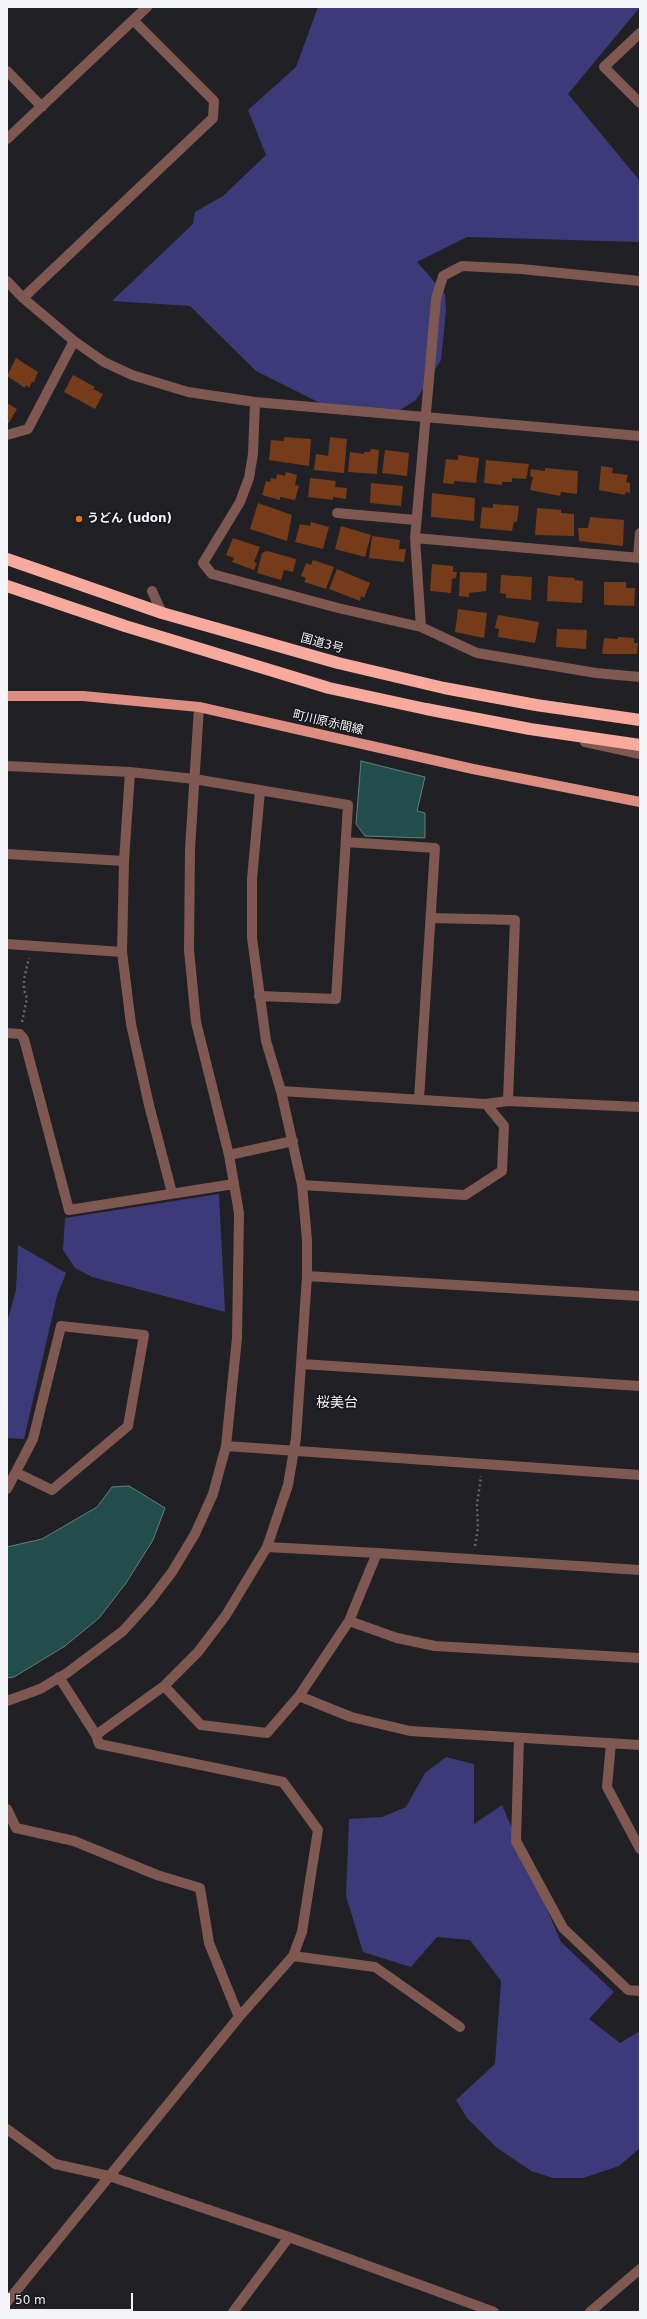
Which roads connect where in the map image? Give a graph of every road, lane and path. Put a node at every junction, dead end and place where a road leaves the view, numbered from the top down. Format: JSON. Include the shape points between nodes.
{"nodes":[{"id":1,"x":147,"y":7,"type":"edge"},
{"id":2,"x":133,"y":20,"type":"junction"},
{"id":3,"x":640,"y":33,"type":"edge"},
{"id":4,"x":7,"y":71,"type":"edge"},
{"id":5,"x":640,"y":103,"type":"edge"},
{"id":6,"x":42,"y":107,"type":"junction"},
{"id":7,"x":7,"y":139,"type":"edge"},
{"id":8,"x":7,"y":281,"type":"edge"},
{"id":9,"x":640,"y":281,"type":"edge"},
{"id":10,"x":23,"y":298,"type":"junction"},
{"id":11,"x":74,"y":341,"type":"junction"},
{"id":12,"x":254,"y":402,"type":"junction"},
{"id":13,"x":424,"y":415,"type":"junction"},
{"id":14,"x":7,"y":435,"type":"edge"},
{"id":15,"x":640,"y":436,"type":"edge"},
{"id":16,"x":337,"y":513,"type":"dead end"},
{"id":17,"x":416,"y":520,"type":"junction"},
{"id":18,"x":640,"y":533,"type":"edge"},
{"id":19,"x":415,"y":538,"type":"junction"},
{"id":20,"x":639,"y":557,"type":"edge"},
{"id":21,"x":7,"y":559,"type":"edge"},
{"id":22,"x":7,"y":586,"type":"edge"},
{"id":23,"x":152,"y":591,"type":"dead end"},
{"id":24,"x":162,"y":613,"type":"junction"},
{"id":25,"x":421,"y":627,"type":"junction"},
{"id":26,"x":640,"y":677,"type":"edge"},
{"id":27,"x":7,"y":696,"type":"edge"},
{"id":28,"x":199,"y":707,"type":"junction"},
{"id":29,"x":640,"y":720,"type":"edge"},
{"id":30,"x":530,"y":729,"type":"junction"},
{"id":31,"x":640,"y":745,"type":"edge"},
{"id":32,"x":640,"y":754,"type":"edge"},
{"id":33,"x":7,"y":766,"type":"edge"},
{"id":34,"x":130,"y":772,"type":"junction"},
{"id":35,"x":194,"y":779,"type":"junction"},
{"id":36,"x":260,"y":791,"type":"junction"},
{"id":37,"x":640,"y":802,"type":"edge"},
{"id":38,"x":346,"y":842,"type":"junction"},
{"id":39,"x":7,"y":854,"type":"edge"},
{"id":40,"x":124,"y":861,"type":"junction"},
{"id":41,"x":431,"y":918,"type":"junction"},
{"id":42,"x":7,"y":944,"type":"edge"},
{"id":43,"x":32,"y":946,"type":"junction"},
{"id":44,"x":122,"y":952,"type":"junction"},
{"id":45,"x":259,"y":996,"type":"junction"},
{"id":46,"x":7,"y":1033,"type":"edge"},
{"id":47,"x":20,"y":1034,"type":"junction"},
{"id":48,"x":281,"y":1091,"type":"junction"},
{"id":49,"x":419,"y":1099,"type":"junction"},
{"id":50,"x":508,"y":1101,"type":"junction"},
{"id":51,"x":486,"y":1104,"type":"junction"},
{"id":52,"x":640,"y":1107,"type":"edge"},
{"id":53,"x":292,"y":1141,"type":"junction"},
{"id":54,"x":228,"y":1155,"type":"junction"},
{"id":55,"x":234,"y":1184,"type":"junction"},
{"id":56,"x":302,"y":1185,"type":"junction"},
{"id":57,"x":172,"y":1193,"type":"junction"},
{"id":58,"x":307,"y":1276,"type":"junction"},
{"id":59,"x":640,"y":1296,"type":"edge"},
{"id":60,"x":302,"y":1364,"type":"junction"},
{"id":61,"x":640,"y":1386,"type":"edge"},
{"id":62,"x":226,"y":1446,"type":"junction"},
{"id":63,"x":294,"y":1452,"type":"junction"},
{"id":64,"x":483,"y":1465,"type":"junction"},
{"id":65,"x":17,"y":1473,"type":"junction"},
{"id":66,"x":640,"y":1475,"type":"edge"},
{"id":67,"x":7,"y":1489,"type":"edge"},
{"id":68,"x":267,"y":1547,"type":"junction"},
{"id":69,"x":377,"y":1553,"type":"junction"},
{"id":70,"x":473,"y":1560,"type":"junction"},
{"id":71,"x":640,"y":1570,"type":"edge"},
{"id":72,"x":349,"y":1621,"type":"junction"},
{"id":73,"x":640,"y":1658,"type":"edge"},
{"id":74,"x":59,"y":1677,"type":"junction"},
{"id":75,"x":164,"y":1686,"type":"junction"},
{"id":76,"x":299,"y":1696,"type":"junction"},
{"id":77,"x":7,"y":1702,"type":"edge"},
{"id":78,"x":96,"y":1735,"type":"junction"},
{"id":79,"x":519,"y":1738,"type":"junction"},
{"id":80,"x":611,"y":1743,"type":"junction"},
{"id":81,"x":640,"y":1745,"type":"edge"},
{"id":82,"x":7,"y":1809,"type":"edge"},
{"id":83,"x":640,"y":1849,"type":"edge"},
{"id":84,"x":292,"y":1956,"type":"junction"},
{"id":85,"x":640,"y":1991,"type":"edge"},
{"id":86,"x":239,"y":2018,"type":"junction"},
{"id":87,"x":460,"y":2027,"type":"dead end"},
{"id":88,"x":7,"y":2129,"type":"edge"},
{"id":89,"x":109,"y":2176,"type":"junction"},
{"id":90,"x":289,"y":2237,"type":"junction"},
{"id":91,"x":640,"y":2269,"type":"edge"},
{"id":92,"x":7,"y":2302,"type":"edge"},
{"id":93,"x":233,"y":2312,"type":"edge"},
{"id":94,"x":494,"y":2312,"type":"edge"},
{"id":95,"x":590,"y":2312,"type":"edge"}],
"edges":[{"from":1,"to":2,"type":"street"},
{"from":2,"to":6,"type":"street"},
{"from":2,"to":10,"type":"street","via":[[214,101],[213,118]]},
{"from":3,"to":5,"type":"street","via":[[604,67]]},
{"from":4,"to":6,"type":"street"},
{"from":6,"to":7,"type":"street"},
{"from":8,"to":10,"type":"street"},
{"from":9,"to":13,"type":"street","via":[[521,269],[462,266],[452,270],[443,276],[436,299]]},
{"from":10,"to":11,"type":"street"},
{"from":11,"to":12,"type":"street","via":[[104,362],[132,375],[188,392]]},
{"from":11,"to":14,"type":"street","via":[[28,429]]},
{"from":12,"to":13,"type":"street"},
{"from":12,"to":25,"type":"street","via":[[253,454],[249,478],[240,502],[203,563],[212,574]]},
{"from":13,"to":15,"type":"street"},
{"from":13,"to":17,"type":"street"},
{"from":16,"to":17,"type":"street"},
{"from":17,"to":19,"type":"street"},
{"from":18,"to":20,"type":"street"},
{"from":19,"to":20,"type":"street"},
{"from":19,"to":25,"type":"street"},
{"from":21,"to":24,"type":"highway","name":"国道3号"},
{"from":22,"to":30,"type":"highway","via":[[125,626],[329,688]]},
{"from":23,"to":24,"type":"street"},
{"from":24,"to":29,"type":"highway","name":"国道3号","via":[[338,663],[437,686],[536,705]]},
{"from":25,"to":26,"type":"street","via":[[477,653],[596,673]]},
{"from":27,"to":28,"type":"main road","name":"町川原赤間線","via":[[83,696]]},
{"from":28,"to":35,"type":"street"},
{"from":28,"to":37,"type":"main road","name":"町川原赤間線"},
{"from":30,"to":31,"type":"highway"},
{"from":30,"to":32,"type":"street"},
{"from":33,"to":34,"type":"street"},
{"from":34,"to":35,"type":"street"},
{"from":34,"to":40,"type":"street"},
{"from":35,"to":36,"type":"street"},
{"from":35,"to":54,"type":"street","via":[[188,903],[192,988],[210,1084]]},
{"from":36,"to":38,"type":"street","via":[[348,805]]},
{"from":36,"to":45,"type":"street","via":[[252,879],[252,938]]},
{"from":38,"to":41,"type":"street","via":[[434,848]]},
{"from":38,"to":45,"type":"street","via":[[336,999]]},
{"from":39,"to":40,"type":"street"},
{"from":40,"to":44,"type":"street"},
{"from":41,"to":49,"type":"street"},
{"from":41,"to":50,"type":"street","via":[[515,920]]},
{"from":42,"to":43,"type":"street"},
{"from":43,"to":44,"type":"street"},
{"from":43,"to":47,"type":"path","via":[[24,979],[27,998]]},
{"from":44,"to":57,"type":"street","via":[[131,1024],[148,1105]]},
{"from":45,"to":48,"type":"street","via":[[266,1041]]},
{"from":46,"to":47,"type":"street"},
{"from":47,"to":57,"type":"street","via":[[24,1039],[69,1210]]},
{"from":48,"to":49,"type":"street"},
{"from":48,"to":53,"type":"street"},
{"from":49,"to":51,"type":"street"},
{"from":50,"to":51,"type":"street"},
{"from":50,"to":52,"type":"street"},
{"from":51,"to":56,"type":"street","via":[[504,1126],[502,1171],[465,1195]]},
{"from":53,"to":54,"type":"street"},
{"from":53,"to":56,"type":"street"},
{"from":54,"to":55,"type":"street"},
{"from":55,"to":57,"type":"street"},
{"from":55,"to":62,"type":"street","via":[[239,1214],[236,1338]]},
{"from":56,"to":58,"type":"street"},
{"from":58,"to":59,"type":"street"},
{"from":58,"to":60,"type":"street"},
{"from":60,"to":61,"type":"street"},
{"from":60,"to":63,"type":"street"},
{"from":62,"to":63,"type":"street"},
{"from":62,"to":74,"type":"street","via":[[213,1494],[196,1534],[172,1572],[123,1630]]},
{"from":63,"to":64,"type":"street"},
{"from":63,"to":68,"type":"street","via":[[288,1485]]},
{"from":64,"to":66,"type":"street"},
{"from":64,"to":70,"type":"path"},
{"from":65,"to":65,"type":"street","via":[[52,1490],[128,1426],[144,1335],[61,1326],[33,1439]]},
{"from":65,"to":67,"type":"street"},
{"from":68,"to":69,"type":"street"},
{"from":68,"to":75,"type":"street","via":[[226,1616],[198,1652]]},
{"from":69,"to":70,"type":"street"},
{"from":69,"to":72,"type":"street"},
{"from":70,"to":71,"type":"street"},
{"from":72,"to":73,"type":"street","via":[[397,1638],[435,1646]]},
{"from":72,"to":76,"type":"street"},
{"from":74,"to":77,"type":"street","via":[[40,1689]]},
{"from":74,"to":78,"type":"street"},
{"from":75,"to":76,"type":"street","via":[[201,1724],[267,1733]]},
{"from":75,"to":78,"type":"street"},
{"from":76,"to":79,"type":"street","via":[[351,1717],[410,1731]]},
{"from":78,"to":84,"type":"street","via":[[99,1744],[283,1782],[318,1830],[302,1932]]},
{"from":79,"to":80,"type":"street"},
{"from":79,"to":85,"type":"street","via":[[516,1841],[563,1928],[628,1990]]},
{"from":80,"to":81,"type":"street"},
{"from":80,"to":83,"type":"street","via":[[607,1787]]},
{"from":82,"to":86,"type":"street","via":[[16,1828],[74,1841],[157,1875],[200,1888],[209,1943]]},
{"from":84,"to":86,"type":"street"},
{"from":84,"to":87,"type":"street","via":[[375,1967]]},
{"from":86,"to":89,"type":"street"},
{"from":88,"to":89,"type":"street","via":[[55,2164]]},
{"from":89,"to":90,"type":"street"},
{"from":89,"to":92,"type":"street"},
{"from":90,"to":93,"type":"street"},
{"from":90,"to":94,"type":"street"},
{"from":91,"to":95,"type":"street"}]}
